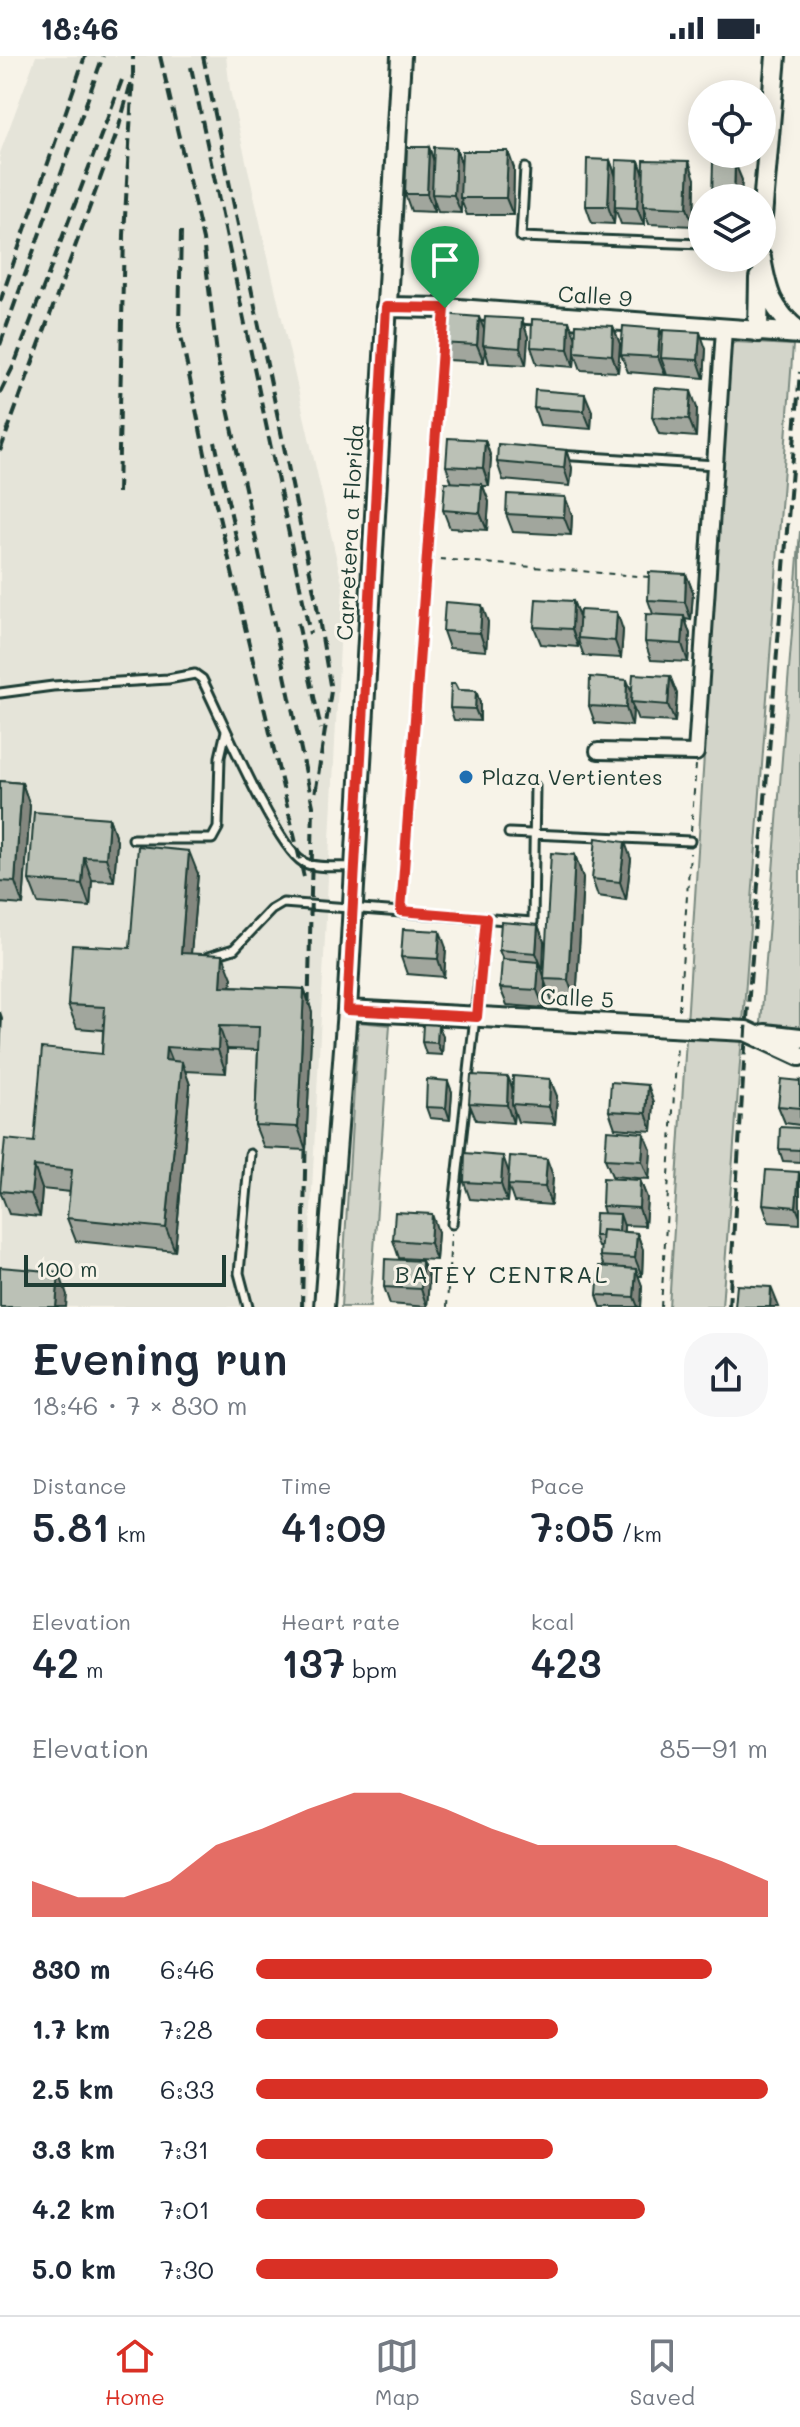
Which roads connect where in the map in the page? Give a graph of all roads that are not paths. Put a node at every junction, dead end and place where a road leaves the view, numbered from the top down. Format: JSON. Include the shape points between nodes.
{"nodes":[{"id":1,"x":401,"y":56,"type":"edge"},
{"id":2,"x":776,"y":56,"type":"edge"},
{"id":3,"x":525,"y":168,"type":"dead end"},
{"id":4,"x":765,"y":184,"type":"edge"},
{"id":5,"x":688,"y":243,"type":"edge"},
{"id":6,"x":760,"y":272,"type":"edge"},
{"id":7,"x":763,"y":272,"type":"edge"},
{"id":8,"x":386,"y":307,"type":"junction"},
{"id":9,"x":724,"y":329,"type":"junction"},
{"id":10,"x":758,"y":332,"type":"junction"},
{"id":11,"x":800,"y":333,"type":"edge"},
{"id":12,"x":547,"y":454,"type":"edge"},
{"id":13,"x":715,"y":465,"type":"junction"},
{"id":14,"x":0,"y":693,"type":"edge"},
{"id":15,"x":227,"y":729,"type":"junction"},
{"id":16,"x":598,"y":751,"type":"dead end"},
{"id":17,"x":535,"y":786,"type":"dead end"},
{"id":18,"x":509,"y":833,"type":"dead end"},
{"id":19,"x":534,"y":834,"type":"junction"},
{"id":20,"x":133,"y":839,"type":"dead end"},
{"id":21,"x":690,"y":841,"type":"dead end"},
{"id":22,"x":354,"y":867,"type":"junction"},
{"id":23,"x":353,"y":908,"type":"junction"},
{"id":24,"x":486,"y":918,"type":"junction"},
{"id":25,"x":201,"y":959,"type":"edge"},
{"id":26,"x":347,"y":1010,"type":"junction"},
{"id":27,"x":477,"y":1017,"type":"junction"},
{"id":28,"x":746,"y":1031,"type":"junction"},
{"id":29,"x":800,"y":1038,"type":"edge"},
{"id":30,"x":800,"y":1056,"type":"edge"},
{"id":31,"x":250,"y":1154,"type":"dead end"},
{"id":32,"x":452,"y":1224,"type":"road end"},
{"id":33,"x":248,"y":1307,"type":"edge"},
{"id":34,"x":324,"y":1307,"type":"edge"}],
"edges":[{"from":1,"to":8,"type":"main road","name":"Carretera a Florida"},
{"from":2,"to":4,"type":"main road"},
{"from":3,"to":5,"type":"lane","via":[[521,237]]},
{"from":6,"to":10,"type":"main road"},
{"from":7,"to":11,"type":"main road","via":[[772,302]]},
{"from":8,"to":9,"type":"main road","name":"Calle 9"},
{"from":8,"to":22,"type":"main road","name":"Carretera a Florida"},
{"from":9,"to":10,"type":"main road","name":"Calle 9"},
{"from":9,"to":13,"type":"street"},
{"from":10,"to":11,"type":"main road","name":"Calle 9"},
{"from":12,"to":13,"type":"lane"},
{"from":13,"to":16,"type":"street","via":[[696,753]]},
{"from":14,"to":15,"type":"lane","via":[[195,674]]},
{"from":15,"to":20,"type":"lane","via":[[220,757],[218,828],[212,839]]},
{"from":15,"to":22,"type":"lane","via":[[290,849],[305,863]]},
{"from":17,"to":19,"type":"lane"},
{"from":18,"to":19,"type":"lane"},
{"from":19,"to":21,"type":"lane"},
{"from":19,"to":24,"type":"lane","via":[[533,922]]},
{"from":22,"to":23,"type":"main road","name":"Carretera a Florida"},
{"from":23,"to":24,"type":"lane"},
{"from":23,"to":25,"type":"lane","via":[[283,903],[234,949]]},
{"from":23,"to":26,"type":"main road","name":"Carretera a Florida"},
{"from":24,"to":27,"type":"lane"},
{"from":26,"to":27,"type":"main road","name":"Calle 5"},
{"from":26,"to":34,"type":"main road","name":"Carretera a Florida"},
{"from":27,"to":28,"type":"main road","name":"Calle 5"},
{"from":27,"to":32,"type":"lane"},
{"from":28,"to":29,"type":"main road"},
{"from":28,"to":30,"type":"main road","name":"Calle 5"},
{"from":31,"to":33,"type":"lane","via":[[239,1273]]}]}
